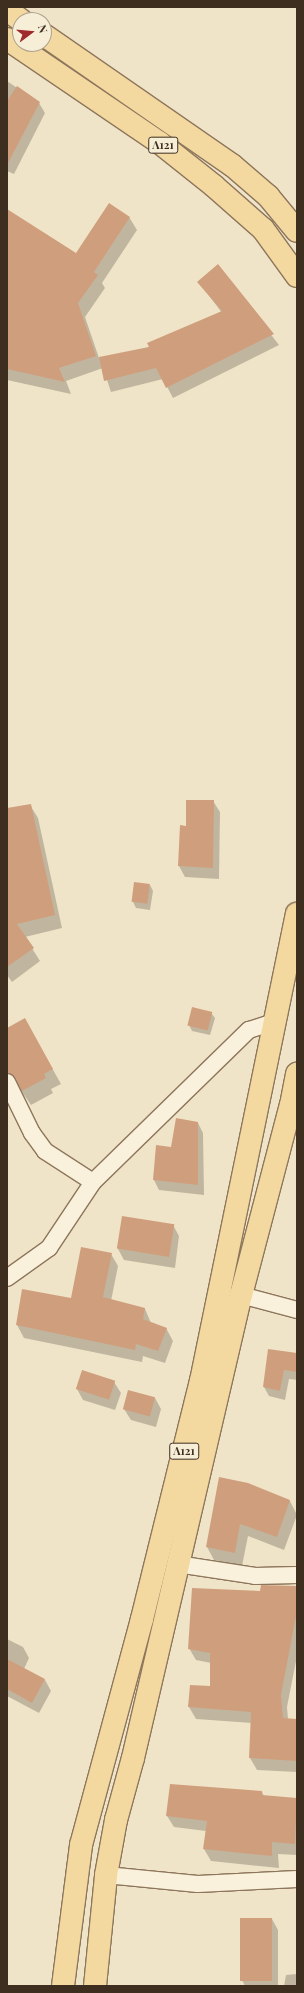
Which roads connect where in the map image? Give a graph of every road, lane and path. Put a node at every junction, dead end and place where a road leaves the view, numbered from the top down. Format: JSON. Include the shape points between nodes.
{"nodes":[{"id":1,"x":7,"y":39,"type":"edge"},
{"id":2,"x":52,"y":41,"type":"edge"},
{"id":3,"x":297,"y":231,"type":"edge"},
{"id":4,"x":297,"y":276,"type":"edge"},
{"id":5,"x":297,"y":914,"type":"edge"},
{"id":6,"x":273,"y":1022,"type":"junction"},
{"id":7,"x":297,"y":1074,"type":"edge"},
{"id":8,"x":7,"y":1082,"type":"edge"},
{"id":9,"x":294,"y":1106,"type":"edge"},
{"id":10,"x":93,"y":1182,"type":"junction"},
{"id":11,"x":7,"y":1278,"type":"edge"},
{"id":12,"x":241,"y":1295,"type":"junction"},
{"id":13,"x":297,"y":1310,"type":"edge"},
{"id":14,"x":177,"y":1564,"type":"junction"},
{"id":15,"x":297,"y":1575,"type":"edge"},
{"id":16,"x":106,"y":1875,"type":"junction"},
{"id":17,"x":297,"y":1879,"type":"edge"},
{"id":18,"x":63,"y":1986,"type":"edge"},
{"id":19,"x":95,"y":1986,"type":"edge"}],
"edges":[{"from":1,"to":4,"type":"main road","number":"A121","via":[[160,143],[214,186],[263,229]]},
{"from":2,"to":3,"type":"main road","number":"A121","via":[[232,165],[268,196]]},
{"from":5,"to":6,"type":"main road","number":"A121"},
{"from":6,"to":10,"type":"street","via":[[249,1030]]},
{"from":6,"to":18,"type":"main road","number":"A121","via":[[201,1380],[142,1619],[81,1845]]},
{"from":7,"to":9,"type":"main road","number":"A121"},
{"from":8,"to":10,"type":"street","via":[[32,1133],[45,1150]]},
{"from":9,"to":12,"type":"main road","number":"A121"},
{"from":10,"to":11,"type":"street","via":[[49,1248]]},
{"from":12,"to":13,"type":"street"},
{"from":12,"to":14,"type":"main road","number":"A121"},
{"from":14,"to":15,"type":"street","via":[[255,1576]]},
{"from":14,"to":16,"type":"main road","number":"A121","via":[[133,1758],[116,1820]]},
{"from":16,"to":17,"type":"street","via":[[198,1884]]},
{"from":16,"to":19,"type":"main road","number":"A121"}]}
